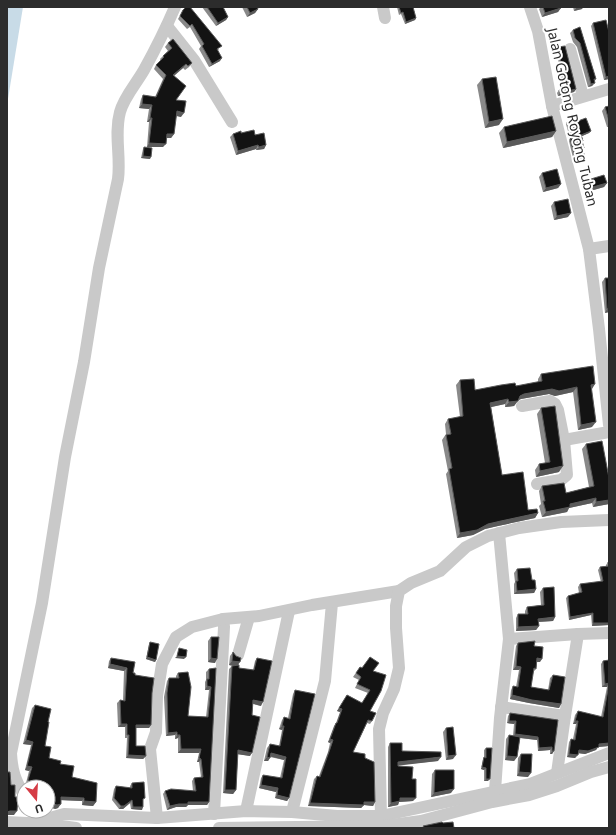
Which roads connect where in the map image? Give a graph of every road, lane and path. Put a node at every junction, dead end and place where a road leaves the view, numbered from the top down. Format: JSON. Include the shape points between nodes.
{"nodes":[{"id":1,"x":175,"y":7,"type":"edge"},
{"id":2,"x":530,"y":7,"type":"edge"},
{"id":3,"x":167,"y":26,"type":"junction"},
{"id":4,"x":570,"y":49,"type":"dead end"},
{"id":5,"x":609,"y":89,"type":"edge"},
{"id":6,"x":583,"y":96,"type":"junction"},
{"id":7,"x":552,"y":106,"type":"junction"},
{"id":8,"x":232,"y":122,"type":"dead end"},
{"id":9,"x":609,"y":246,"type":"edge"},
{"id":10,"x":589,"y":249,"type":"junction"},
{"id":11,"x":607,"y":400,"type":"edge"},
{"id":12,"x":522,"y":406,"type":"dead end"},
{"id":13,"x":609,"y":425,"type":"edge"},
{"id":14,"x":609,"y":432,"type":"edge"},
{"id":15,"x":564,"y":440,"type":"junction"},
{"id":16,"x":537,"y":484,"type":"dead end"},
{"id":17,"x":609,"y":520,"type":"edge"},
{"id":18,"x":499,"y":533,"type":"junction"},
{"id":19,"x":399,"y":591,"type":"junction"},
{"id":20,"x":332,"y":603,"type":"junction"},
{"id":21,"x":289,"y":611,"type":"junction"},
{"id":22,"x":249,"y":617,"type":"junction"},
{"id":23,"x":223,"y":619,"type":"junction"},
{"id":24,"x":609,"y":633,"type":"edge"},
{"id":25,"x":578,"y":634,"type":"junction"},
{"id":26,"x":509,"y":639,"type":"junction"},
{"id":27,"x":238,"y":655,"type":"edge"},
{"id":28,"x":501,"y":707,"type":"junction"},
{"id":29,"x":565,"y":716,"type":"junction"},
{"id":30,"x":609,"y":753,"type":"edge"},
{"id":31,"x":609,"y":767,"type":"edge"},
{"id":32,"x":557,"y":774,"type":"junction"},
{"id":33,"x":16,"y":781,"type":"edge"},
{"id":34,"x":495,"y":791,"type":"junction"},
{"id":35,"x":246,"y":811,"type":"junction"},
{"id":36,"x":292,"y":812,"type":"junction"},
{"id":37,"x":214,"y":814,"type":"junction"},
{"id":38,"x":381,"y":816,"type":"junction"},
{"id":39,"x":157,"y":818,"type":"junction"},
{"id":40,"x":42,"y":819,"type":"edge"},
{"id":41,"x":7,"y":822,"type":"edge"},
{"id":42,"x":46,"y":824,"type":"junction"},
{"id":43,"x":69,"y":828,"type":"edge"},
{"id":44,"x":219,"y":828,"type":"edge"}],
"edges":[{"from":1,"to":3,"type":"street"},
{"from":2,"to":7,"type":"street","name":"Jalan Gotong Royong Tuban","via":[[538,31]]},
{"from":3,"to":8,"type":"street","via":[[194,60]]},
{"from":3,"to":33,"type":"street","via":[[124,101],[120,113],[118,179],[65,457],[42,603],[11,753]]},
{"from":4,"to":6,"type":"street"},
{"from":5,"to":6,"type":"street"},
{"from":6,"to":7,"type":"street"},
{"from":7,"to":10,"type":"street","name":"Jalan Gotong Royong Tuban"},
{"from":9,"to":10,"type":"street"},
{"from":10,"to":11,"type":"street","name":"Jalan Gotong Royong Tuban"},
{"from":11,"to":13,"type":"street","name":"Jalan Gotong Royong Tuban"},
{"from":12,"to":15,"type":"street","via":[[550,401],[555,404]]},
{"from":14,"to":15,"type":"street"},
{"from":15,"to":16,"type":"street","via":[[568,475],[561,480]]},
{"from":17,"to":18,"type":"street","via":[[561,522]]},
{"from":18,"to":19,"type":"street","via":[[466,547],[440,570]]},
{"from":18,"to":26,"type":"street"},
{"from":19,"to":20,"type":"street"},
{"from":19,"to":38,"type":"street","via":[[396,628],[399,668],[379,729]]},
{"from":20,"to":21,"type":"street"},
{"from":20,"to":36,"type":"street","via":[[325,681]]},
{"from":21,"to":22,"type":"street"},
{"from":21,"to":35,"type":"street"},
{"from":22,"to":23,"type":"street"},
{"from":22,"to":27,"type":"street"},
{"from":23,"to":37,"type":"street"},
{"from":23,"to":39,"type":"street","via":[[192,627],[176,637],[162,664],[157,696],[156,732],[150,749]]},
{"from":24,"to":25,"type":"street"},
{"from":25,"to":26,"type":"street"},
{"from":25,"to":29,"type":"street"},
{"from":26,"to":28,"type":"street"},
{"from":28,"to":29,"type":"street"},
{"from":28,"to":34,"type":"street"},
{"from":29,"to":32,"type":"street"},
{"from":30,"to":32,"type":"street"},
{"from":31,"to":44,"type":"street","via":[[528,795],[421,821],[384,826]]},
{"from":32,"to":34,"type":"street","via":[[530,784]]},
{"from":34,"to":38,"type":"street"},
{"from":35,"to":36,"type":"street"},
{"from":35,"to":37,"type":"street"},
{"from":36,"to":38,"type":"street"},
{"from":37,"to":39,"type":"street"},
{"from":39,"to":42,"type":"street","via":[[64,814],[50,818]]},
{"from":40,"to":42,"type":"street"},
{"from":41,"to":42,"type":"street"},
{"from":42,"to":43,"type":"street"}]}
